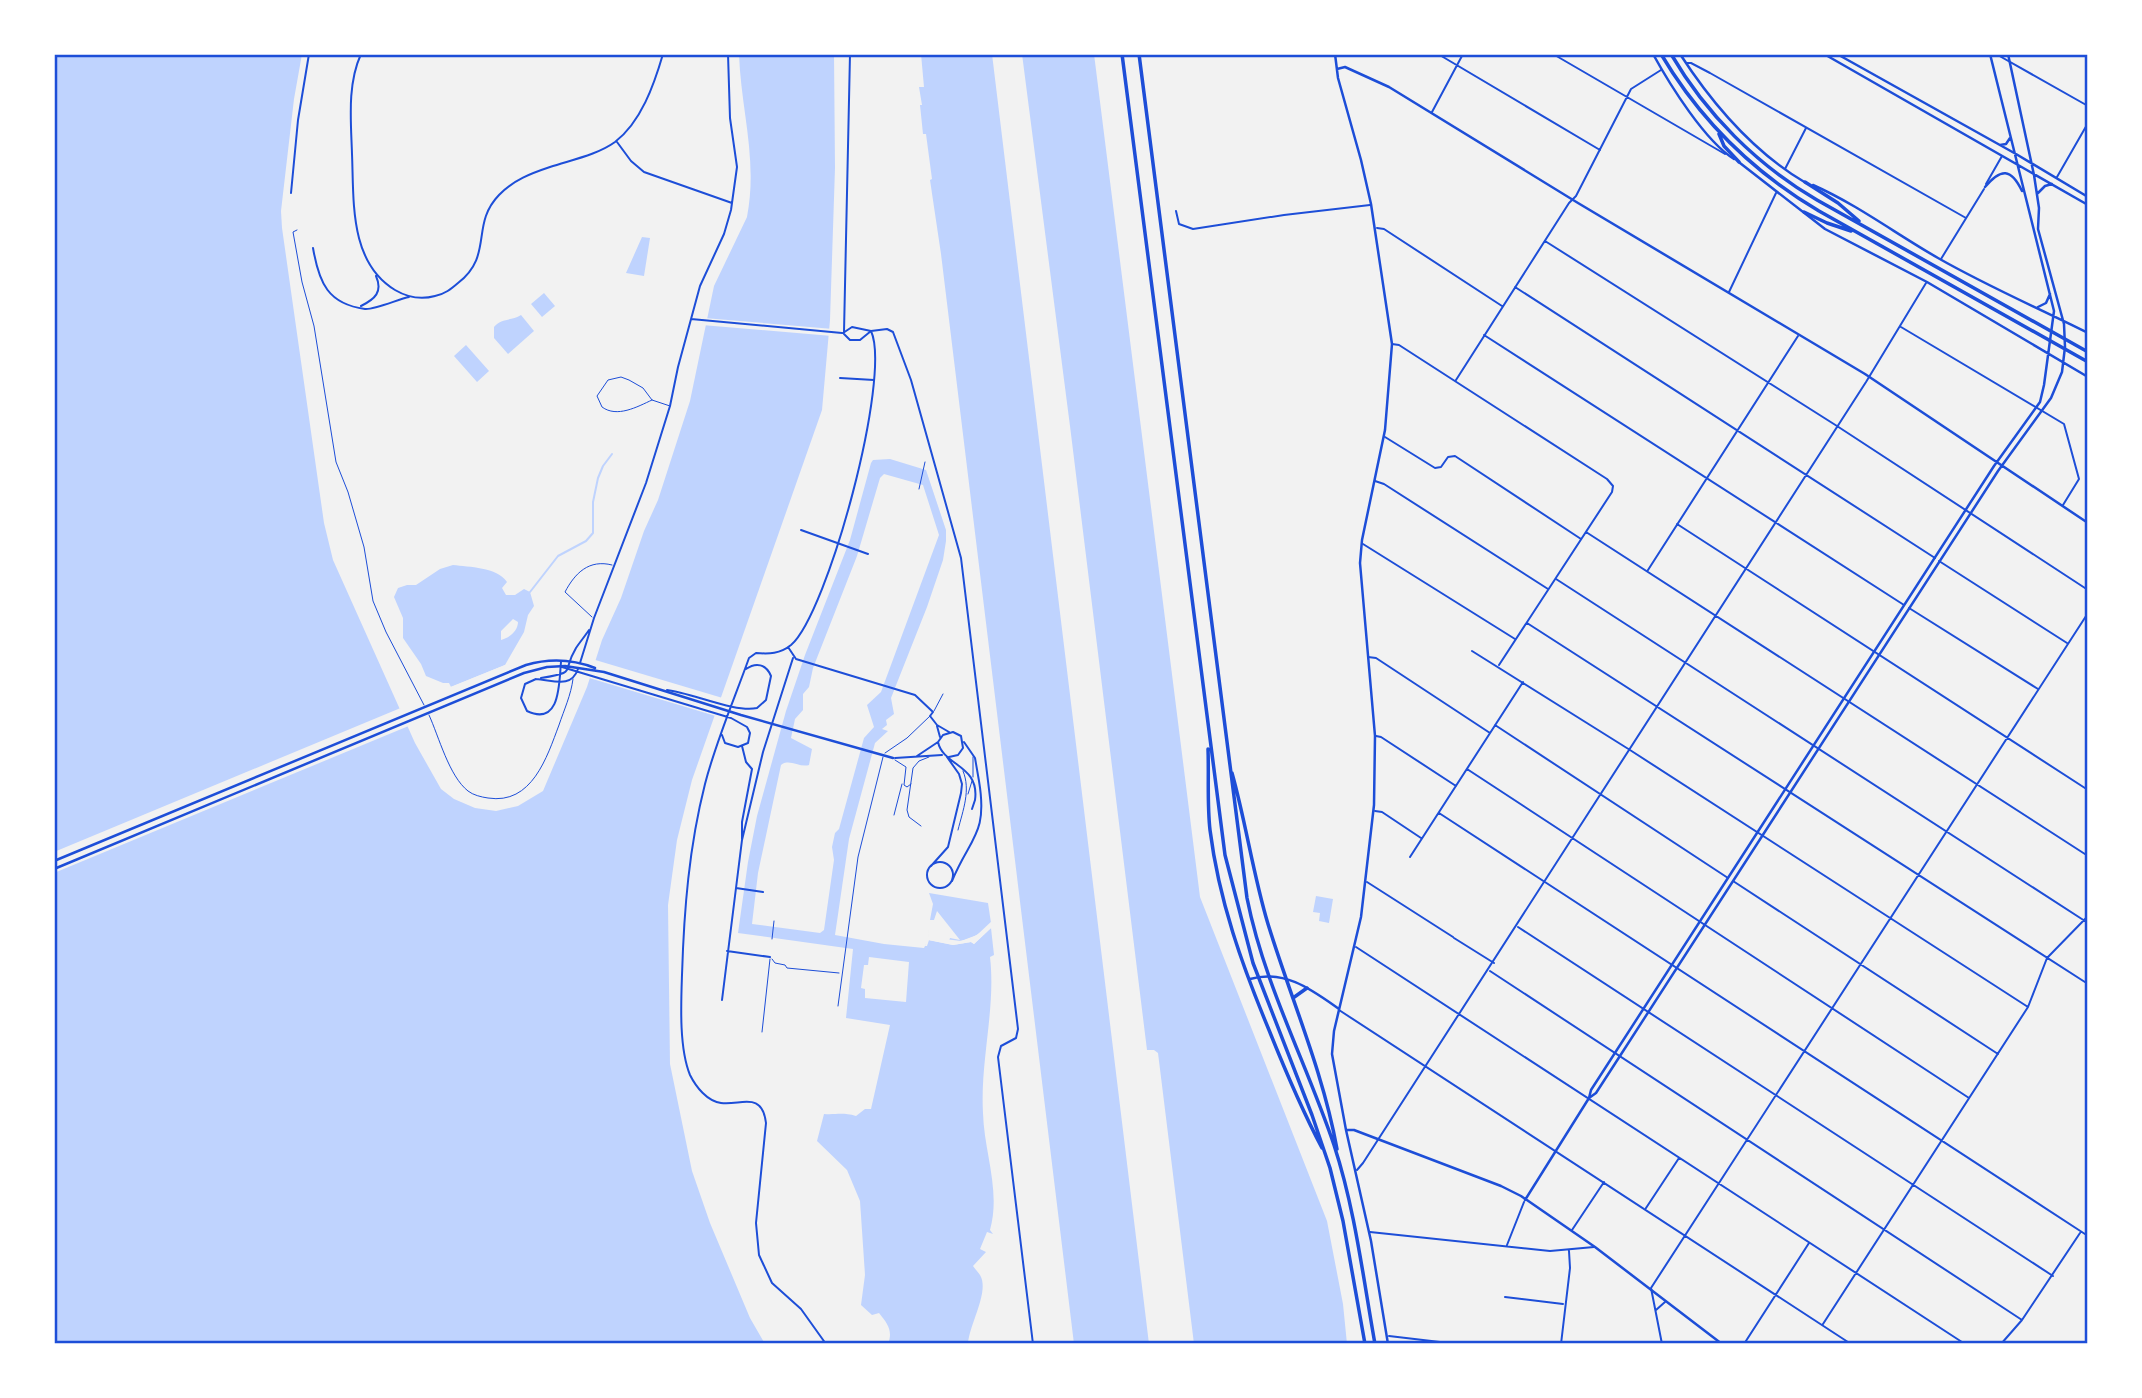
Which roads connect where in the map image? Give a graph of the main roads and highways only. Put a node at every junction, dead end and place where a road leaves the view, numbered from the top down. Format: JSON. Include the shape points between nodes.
{"nodes":[{"id":1,"x":1122,"y":54,"type":"edge"},
{"id":2,"x":1139,"y":54,"type":"edge"},
{"id":3,"x":1661,"y":54,"type":"edge"},
{"id":4,"x":1671,"y":54,"type":"edge"},
{"id":5,"x":1716,"y":129,"type":"junction"},
{"id":6,"x":1739,"y":162,"type":"road end"},
{"id":7,"x":1805,"y":182,"type":"road end"},
{"id":8,"x":1804,"y":212,"type":"road end"},
{"id":9,"x":1866,"y":227,"type":"junction"},
{"id":10,"x":1859,"y":233,"type":"junction"},
{"id":11,"x":2088,"y":352,"type":"edge"},
{"id":12,"x":2088,"y":362,"type":"edge"},
{"id":13,"x":1208,"y":730,"type":"junction"},
{"id":14,"x":1228,"y":759,"type":"junction"},
{"id":15,"x":1307,"y":988,"type":"road end"},
{"id":16,"x":1293,"y":998,"type":"junction"},
{"id":17,"x":1328,"y":1160,"type":"junction"},
{"id":18,"x":1341,"y":1168,"type":"junction"},
{"id":19,"x":1365,"y":1344,"type":"edge"},
{"id":20,"x":1375,"y":1344,"type":"edge"}],
"edges":[{"from":1,"to":13,"type":"highway"},
{"from":2,"to":14,"type":"highway"},
{"from":3,"to":5,"type":"highway"},
{"from":4,"to":9,"type":"highway","via":[[1706,105],[1744,146],[1792,184]]},
{"from":5,"to":6,"type":"highway"},
{"from":5,"to":10,"type":"highway","via":[[1779,185]]},
{"from":7,"to":9,"type":"highway"},
{"from":8,"to":10,"type":"highway"},
{"from":9,"to":11,"type":"highway"},
{"from":10,"to":12,"type":"highway"},
{"from":13,"to":17,"type":"highway","via":[[1225,855],[1242,929]]},
{"from":13,"to":17,"type":"highway","via":[[1210,824],[1231,929],[1300,1107]]},
{"from":14,"to":16,"type":"highway","via":[[1265,913]]},
{"from":14,"to":18,"type":"highway","via":[[1247,898],[1266,970]]},
{"from":15,"to":16,"type":"highway"},
{"from":16,"to":18,"type":"highway","via":[[1329,1106]]},
{"from":17,"to":19,"type":"highway"},
{"from":18,"to":20,"type":"highway"}]}
